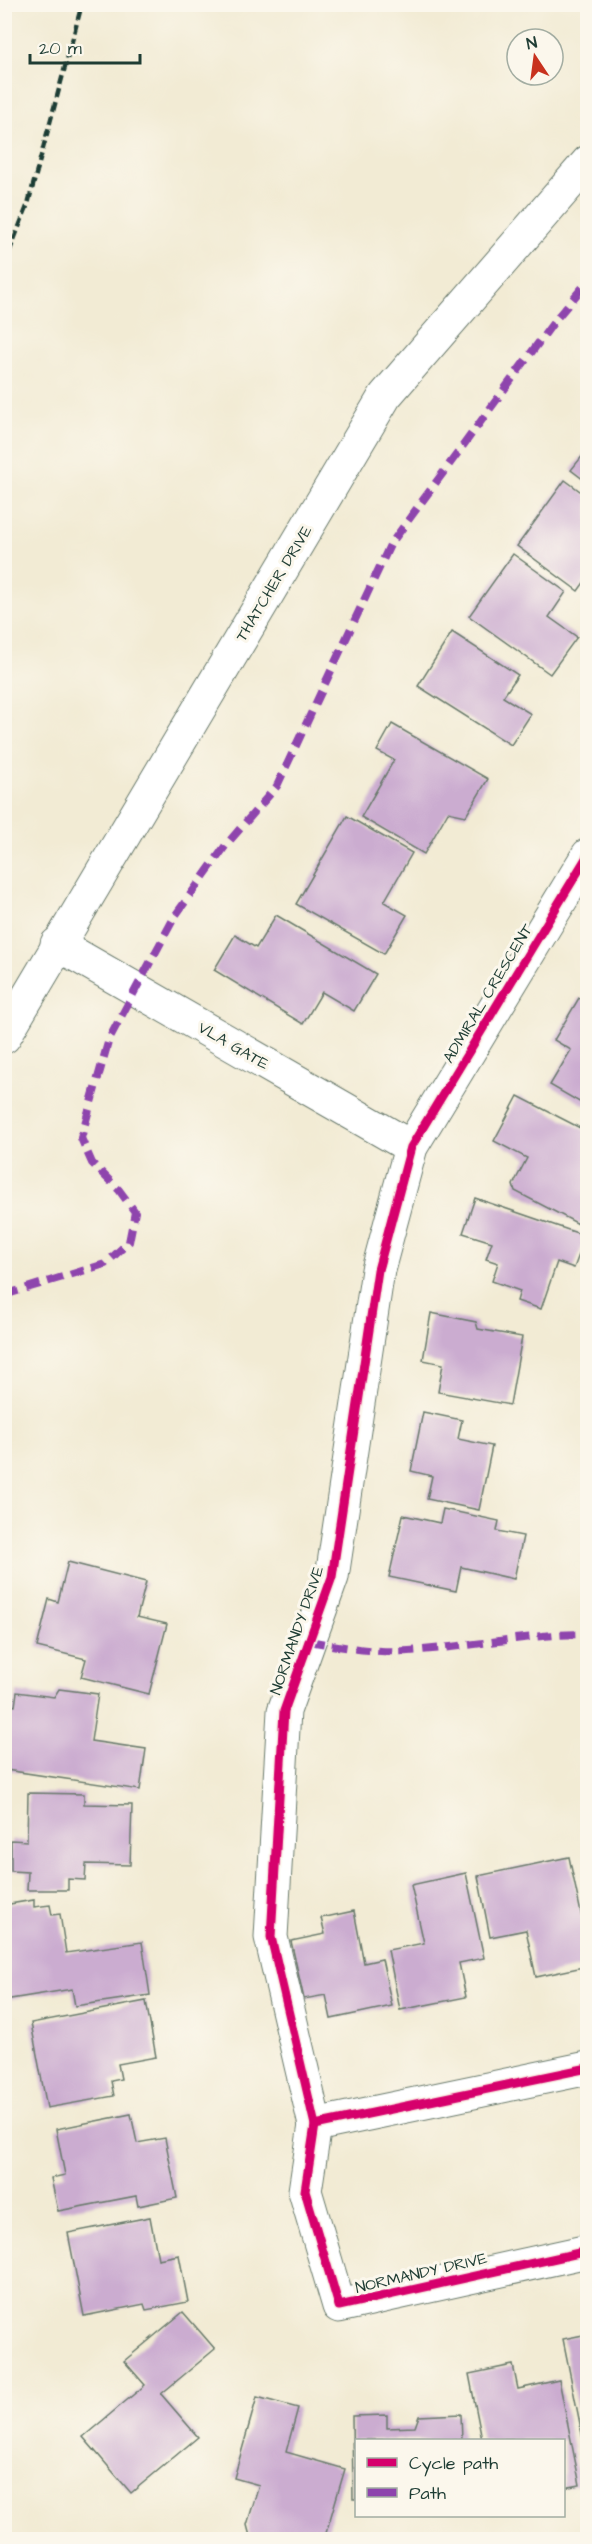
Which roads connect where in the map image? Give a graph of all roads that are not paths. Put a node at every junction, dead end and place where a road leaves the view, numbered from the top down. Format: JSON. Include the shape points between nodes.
{"nodes":[{"id":1,"x":588,"y":162,"type":"edge"},
{"id":2,"x":588,"y":855,"type":"edge"},
{"id":3,"x":57,"y":945,"type":"junction"},
{"id":4,"x":4,"y":1037,"type":"edge"},
{"id":5,"x":411,"y":1147,"type":"junction"},
{"id":6,"x":588,"y":2068,"type":"edge"},
{"id":7,"x":315,"y":2125,"type":"junction"},
{"id":8,"x":588,"y":2251,"type":"edge"}],
"edges":[{"from":1,"to":3,"type":"street","name":"THATCHER DRIVE","via":[[385,396]]},
{"from":2,"to":5,"type":"street","name":"ADMIRAL CRESCENT"},
{"from":3,"to":4,"type":"street","name":"THATCHER DRIVE"},
{"from":3,"to":5,"type":"street","name":"VLA GATE"},
{"from":5,"to":7,"type":"street","name":"NORMANDY DRIVE","via":[[378,1270],[332,1577],[284,1711],[271,1937]]},
{"from":6,"to":7,"type":"street"},
{"from":7,"to":8,"type":"street","name":"NORMANDY DRIVE","via":[[305,2192],[339,2306]]}]}
